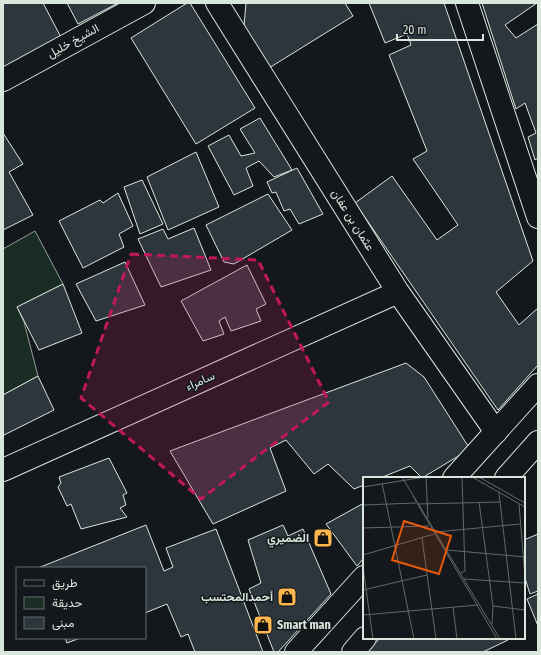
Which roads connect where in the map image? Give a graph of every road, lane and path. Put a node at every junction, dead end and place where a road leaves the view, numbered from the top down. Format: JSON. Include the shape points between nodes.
{"nodes":[{"id":1,"x":144,"y":3,"type":"edge"},
{"id":2,"x":217,"y":3,"type":"edge"},
{"id":3,"x":467,"y":3,"type":"edge"},
{"id":4,"x":3,"y":80,"type":"edge"},
{"id":5,"x":538,"y":217,"type":"edge"},
{"id":6,"x":398,"y":292,"type":"junction"},
{"id":7,"x":538,"y":385,"type":"edge"},
{"id":8,"x":496,"y":432,"type":"junction"},
{"id":9,"x":536,"y":449,"type":"edge"},
{"id":10,"x":3,"y":470,"type":"edge"},
{"id":11,"x":455,"y":477,"type":"edge"},
{"id":12,"x":507,"y":477,"type":"edge"},
{"id":13,"x":363,"y":578,"type":"edge"},
{"id":14,"x":364,"y":639,"type":"edge"},
{"id":15,"x":296,"y":652,"type":"edge"},
{"id":16,"x":353,"y":652,"type":"edge"}],
"edges":[{"from":1,"to":4,"type":"street","name":"الشيخ خليل"},
{"from":2,"to":6,"type":"street","name":"عثمان بن عفان"},
{"from":3,"to":5,"type":"street"},
{"from":6,"to":8,"type":"street","name":"عثمان بن عفان"},
{"from":6,"to":10,"type":"street","name":"سامراء"},
{"from":7,"to":8,"type":"street"},
{"from":8,"to":11,"type":"street"},
{"from":9,"to":12,"type":"street"},
{"from":13,"to":15,"type":"street"},
{"from":14,"to":16,"type":"street"}]}
